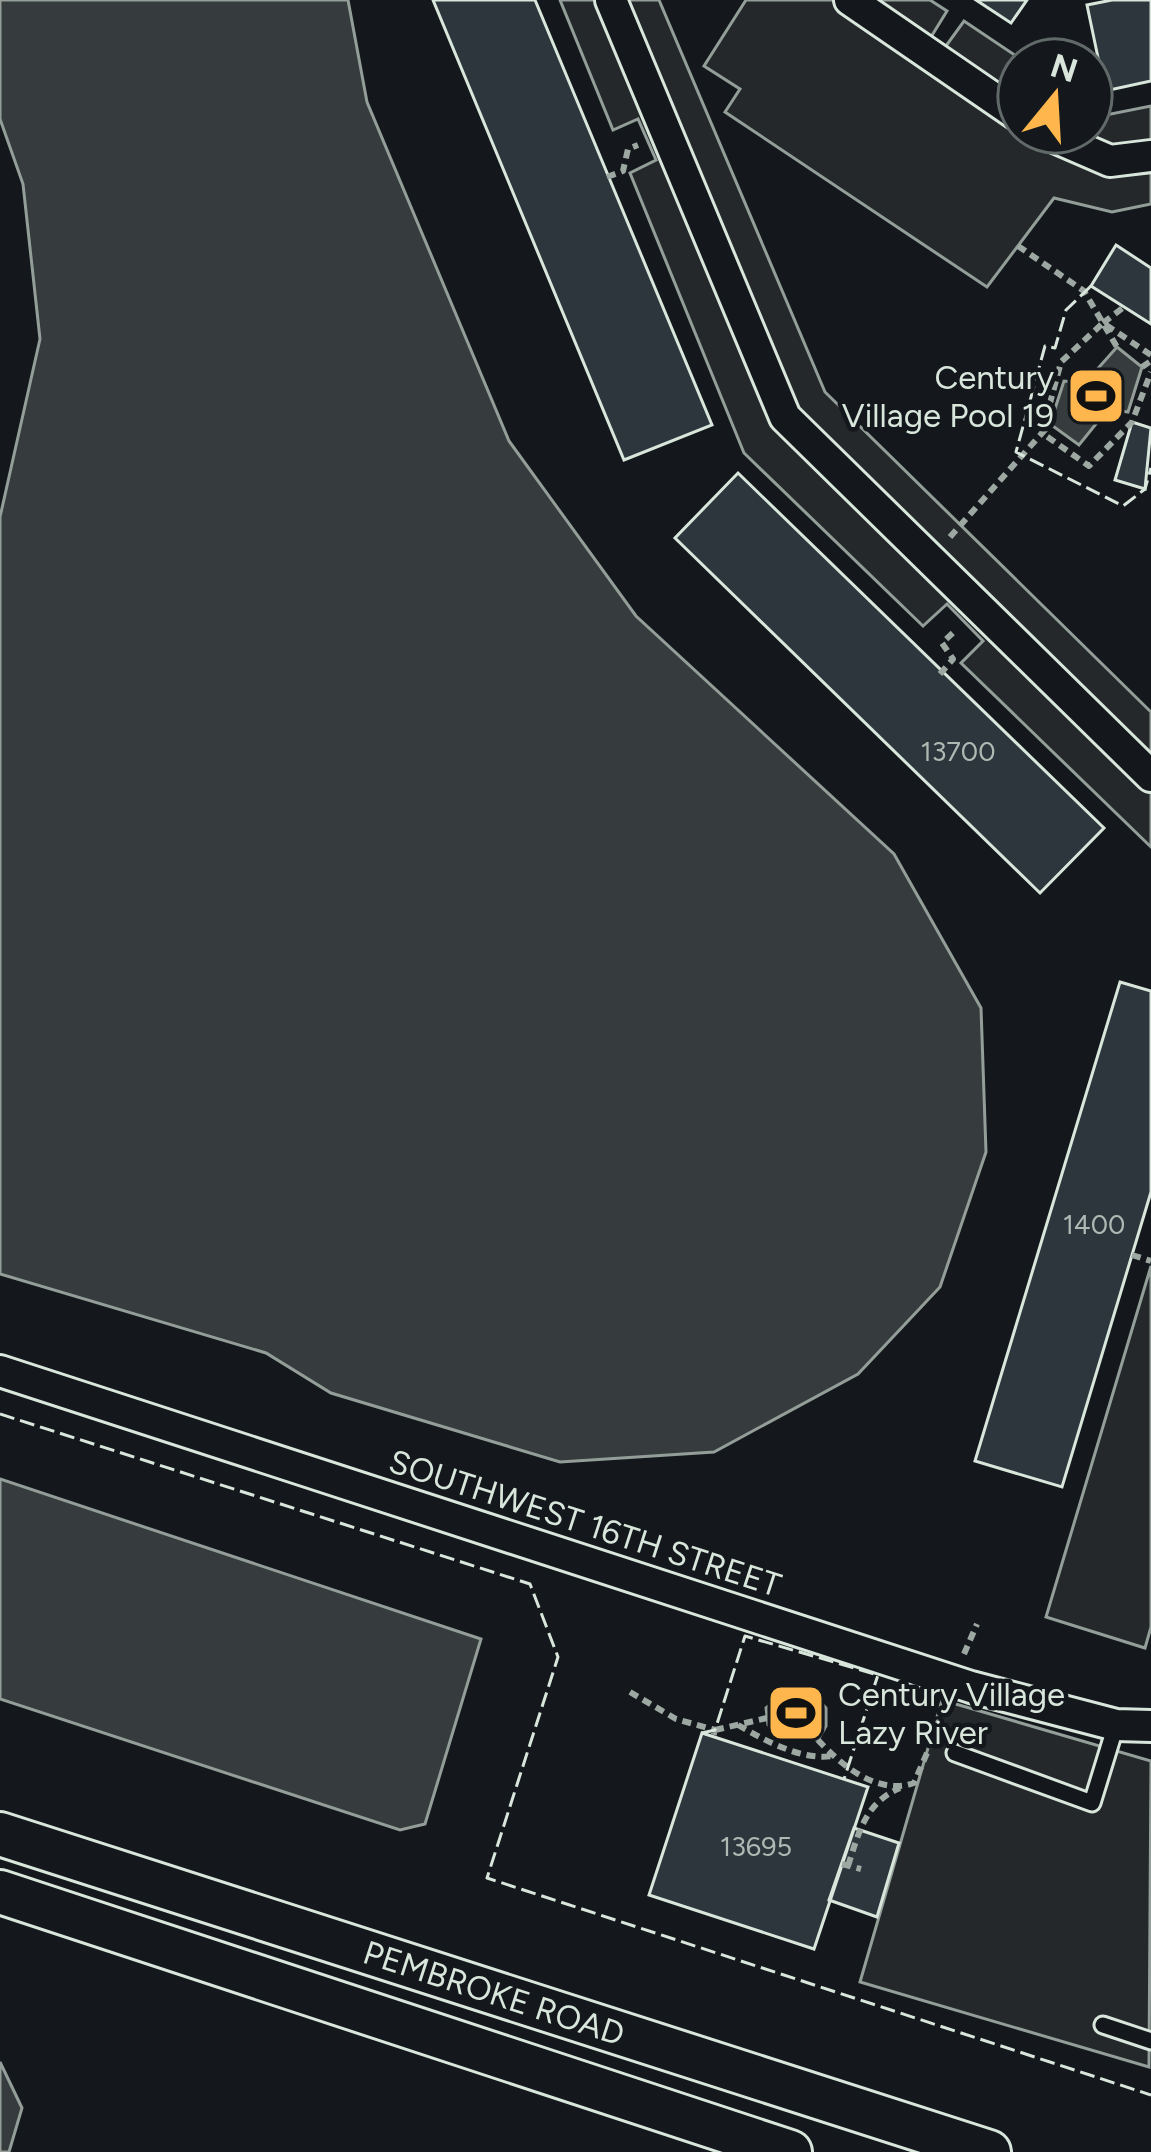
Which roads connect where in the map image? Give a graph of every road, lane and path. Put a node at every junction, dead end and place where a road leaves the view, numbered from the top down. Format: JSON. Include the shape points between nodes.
{"nodes":[{"id":1,"x":610,"y":0,"type":"edge"},
{"id":2,"x":850,"y":0,"type":"edge"},
{"id":3,"x":995,"y":100,"type":"edge"},
{"id":4,"x":665,"y":134,"type":"junction"},
{"id":5,"x":1098,"y":156,"type":"edge"},
{"id":6,"x":1151,"y":156,"type":"edge"},
{"id":7,"x":607,"y":177,"type":"dead end"},
{"id":8,"x":1018,"y":246,"type":"dead end"},
{"id":9,"x":1124,"y":307,"type":"dead end"},
{"id":10,"x":1103,"y":323,"type":"junction"},
{"id":11,"x":1117,"y":347,"type":"dead end"},
{"id":12,"x":1151,"y":358,"type":"edge"},
{"id":13,"x":1142,"y":367,"type":"dead end"},
{"id":14,"x":1151,"y":372,"type":"edge"},
{"id":15,"x":1050,"y":424,"type":"dead end"},
{"id":16,"x":1042,"y":433,"type":"junction"},
{"id":17,"x":925,"y":559,"type":"junction"},
{"id":18,"x":978,"y":611,"type":"junction"},
{"id":19,"x":940,"y":674,"type":"dead end"},
{"id":20,"x":1151,"y":776,"type":"edge"},
{"id":21,"x":1132,"y":1256,"type":"dead end"},
{"id":22,"x":1151,"y":1261,"type":"edge"},
{"id":23,"x":0,"y":1371,"type":"edge"},
{"id":24,"x":977,"y":1624,"type":"dead end"},
{"id":25,"x":963,"y":1657,"type":"dead end"},
{"id":26,"x":630,"y":1692,"type":"dead end"},
{"id":27,"x":767,"y":1718,"type":"dead end"},
{"id":28,"x":1116,"y":1724,"type":"junction"},
{"id":29,"x":738,"y":1725,"type":"junction"},
{"id":30,"x":1151,"y":1726,"type":"edge"},
{"id":31,"x":934,"y":1738,"type":"dead end"},
{"id":32,"x":818,"y":1739,"type":"dead end"},
{"id":33,"x":956,"y":1753,"type":"dead end"},
{"id":34,"x":833,"y":1756,"type":"junction"},
{"id":35,"x":903,"y":1787,"type":"junction"},
{"id":36,"x":0,"y":1834,"type":"edge"},
{"id":37,"x":861,"y":1869,"type":"dead end"},
{"id":38,"x":0,"y":1892,"type":"edge"},
{"id":39,"x":1103,"y":2025,"type":"dead end"},
{"id":40,"x":1151,"y":2042,"type":"edge"},
{"id":41,"x":790,"y":2152,"type":"edge"},
{"id":42,"x":989,"y":2152,"type":"edge"}],
"edges":[{"from":1,"to":4,"type":"street"},
{"from":2,"to":3,"type":"street"},
{"from":4,"to":7,"type":"path","via":[[628,149],[623,171]]},
{"from":4,"to":17,"type":"street","via":[[785,417]]},
{"from":5,"to":6,"type":"street"},
{"from":8,"to":10,"type":"path","via":[[1084,291]]},
{"from":9,"to":10,"type":"path"},
{"from":10,"to":11,"type":"path"},
{"from":10,"to":12,"type":"path"},
{"from":10,"to":16,"type":"path","via":[[1061,362]]},
{"from":12,"to":13,"type":"path"},
{"from":14,"to":16,"type":"path","via":[[1132,422],[1089,466]]},
{"from":15,"to":16,"type":"path"},
{"from":16,"to":17,"type":"path"},
{"from":17,"to":18,"type":"street"},
{"from":18,"to":19,"type":"path","via":[[942,644],[953,659]]},
{"from":18,"to":20,"type":"street"},
{"from":21,"to":22,"type":"path"},
{"from":23,"to":28,"type":"street","name":"SOUTHWEST 16TH STREET","via":[[971,1687]]},
{"from":24,"to":25,"type":"path"},
{"from":26,"to":29,"type":"path","via":[[714,1733]]},
{"from":27,"to":29,"type":"path"},
{"from":28,"to":30,"type":"street","name":"SOUTHWEST 16TH STREET"},
{"from":28,"to":33,"type":"lane","via":[[1092,1803]]},
{"from":29,"to":34,"type":"path","via":[[765,1741]]},
{"from":31,"to":35,"type":"path","via":[[914,1783]]},
{"from":32,"to":34,"type":"path"},
{"from":34,"to":35,"type":"path","via":[[847,1772]]},
{"from":35,"to":37,"type":"path","via":[[881,1796],[864,1817],[845,1865]]},
{"from":36,"to":42,"type":"main road","name":"PEMBROKE ROAD"},
{"from":38,"to":41,"type":"main road","name":"PEMBROKE ROAD"},
{"from":39,"to":40,"type":"lane"}]}
